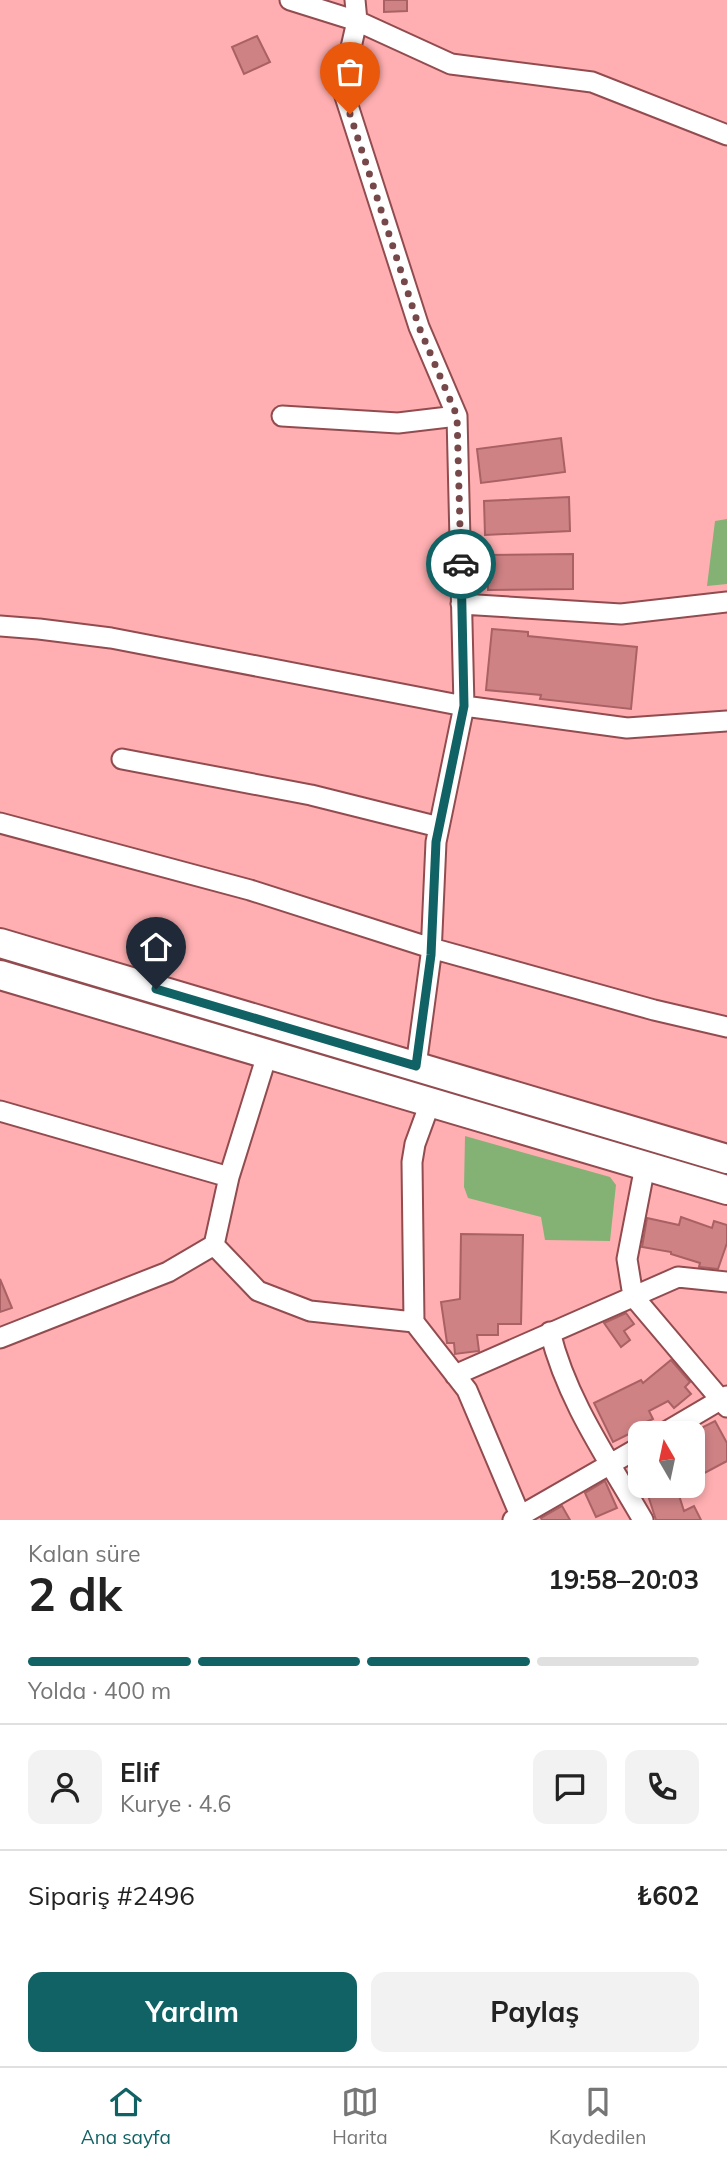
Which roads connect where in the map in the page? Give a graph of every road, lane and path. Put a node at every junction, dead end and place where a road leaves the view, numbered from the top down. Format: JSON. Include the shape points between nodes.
{"nodes":[{"id":1,"x":290,"y":0,"type":"edge"},
{"id":2,"x":355,"y":0,"type":"edge"},
{"id":3,"x":357,"y":21,"type":"junction"},
{"id":4,"x":727,"y":135,"type":"edge"},
{"id":5,"x":282,"y":416,"type":"dead end"},
{"id":6,"x":457,"y":416,"type":"junction"},
{"id":7,"x":727,"y":602,"type":"edge"},
{"id":8,"x":461,"y":604,"type":"junction"},
{"id":9,"x":0,"y":626,"type":"edge"},
{"id":10,"x":464,"y":706,"type":"junction"},
{"id":11,"x":727,"y":721,"type":"edge"},
{"id":12,"x":122,"y":759,"type":"dead end"},
{"id":13,"x":0,"y":823,"type":"edge"},
{"id":14,"x":439,"y":827,"type":"junction"},
{"id":15,"x":0,"y":943,"type":"edge"},
{"id":16,"x":431,"y":947,"type":"junction"},
{"id":17,"x":0,"y":975,"type":"edge"},
{"id":18,"x":727,"y":1027,"type":"edge"},
{"id":19,"x":267,"y":1055,"type":"junction"},
{"id":20,"x":416,"y":1066,"type":"junction"},
{"id":21,"x":430,"y":1103,"type":"junction"},
{"id":22,"x":0,"y":1111,"type":"edge"},
{"id":23,"x":727,"y":1159,"type":"edge"},
{"id":24,"x":645,"y":1166,"type":"junction"},
{"id":25,"x":229,"y":1177,"type":"junction"},
{"id":26,"x":727,"y":1190,"type":"edge"},
{"id":27,"x":214,"y":1245,"type":"junction"},
{"id":28,"x":727,"y":1282,"type":"edge"},
{"id":29,"x":633,"y":1296,"type":"junction"},
{"id":30,"x":414,"y":1322,"type":"junction"},
{"id":31,"x":550,"y":1332,"type":"junction"},
{"id":32,"x":0,"y":1338,"type":"edge"},
{"id":33,"x":455,"y":1375,"type":"junction"},
{"id":34,"x":725,"y":1401,"type":"edge"},
{"id":35,"x":687,"y":1421,"type":"edge"},
{"id":36,"x":628,"y":1454,"type":"edge"},
{"id":37,"x":611,"y":1464,"type":"junction"},
{"id":38,"x":518,"y":1519,"type":"edge"},
{"id":39,"x":643,"y":1520,"type":"edge"}],
"edges":[{"from":1,"to":3,"type":"street"},
{"from":2,"to":3,"type":"street"},
{"from":3,"to":4,"type":"street","via":[[451,64],[592,82]]},
{"from":3,"to":6,"type":"street","via":[[342,88],[419,327]]},
{"from":5,"to":6,"type":"street","via":[[398,423]]},
{"from":6,"to":8,"type":"street"},
{"from":7,"to":8,"type":"street","via":[[621,614]]},
{"from":8,"to":10,"type":"street"},
{"from":9,"to":10,"type":"street","via":[[111,638]]},
{"from":10,"to":11,"type":"street","via":[[627,728]]},
{"from":10,"to":14,"type":"street"},
{"from":12,"to":14,"type":"street","via":[[311,794]]},
{"from":13,"to":16,"type":"street","via":[[250,890]]},
{"from":14,"to":16,"type":"street"},
{"from":15,"to":20,"type":"highway"},
{"from":16,"to":18,"type":"street"},
{"from":16,"to":20,"type":"street"},
{"from":17,"to":19,"type":"highway"},
{"from":19,"to":21,"type":"highway"},
{"from":19,"to":25,"type":"street"},
{"from":20,"to":23,"type":"highway"},
{"from":21,"to":24,"type":"highway"},
{"from":21,"to":30,"type":"street","via":[[412,1162]]},
{"from":22,"to":25,"type":"street"},
{"from":24,"to":26,"type":"highway"},
{"from":24,"to":29,"type":"street","via":[[627,1259]]},
{"from":25,"to":27,"type":"street"},
{"from":27,"to":30,"type":"street","via":[[258,1291],[310,1311]]},
{"from":27,"to":32,"type":"street","via":[[167,1272]]},
{"from":28,"to":29,"type":"street","via":[[678,1278]]},
{"from":29,"to":31,"type":"street"},
{"from":29,"to":34,"type":"street"},
{"from":30,"to":33,"type":"street"},
{"from":31,"to":33,"type":"street"},
{"from":31,"to":37,"type":"street","via":[[582,1418]]},
{"from":33,"to":38,"type":"street","via":[[467,1390]]},
{"from":34,"to":35,"type":"street"},
{"from":36,"to":37,"type":"street"},
{"from":37,"to":38,"type":"street"},
{"from":37,"to":39,"type":"street"}]}
